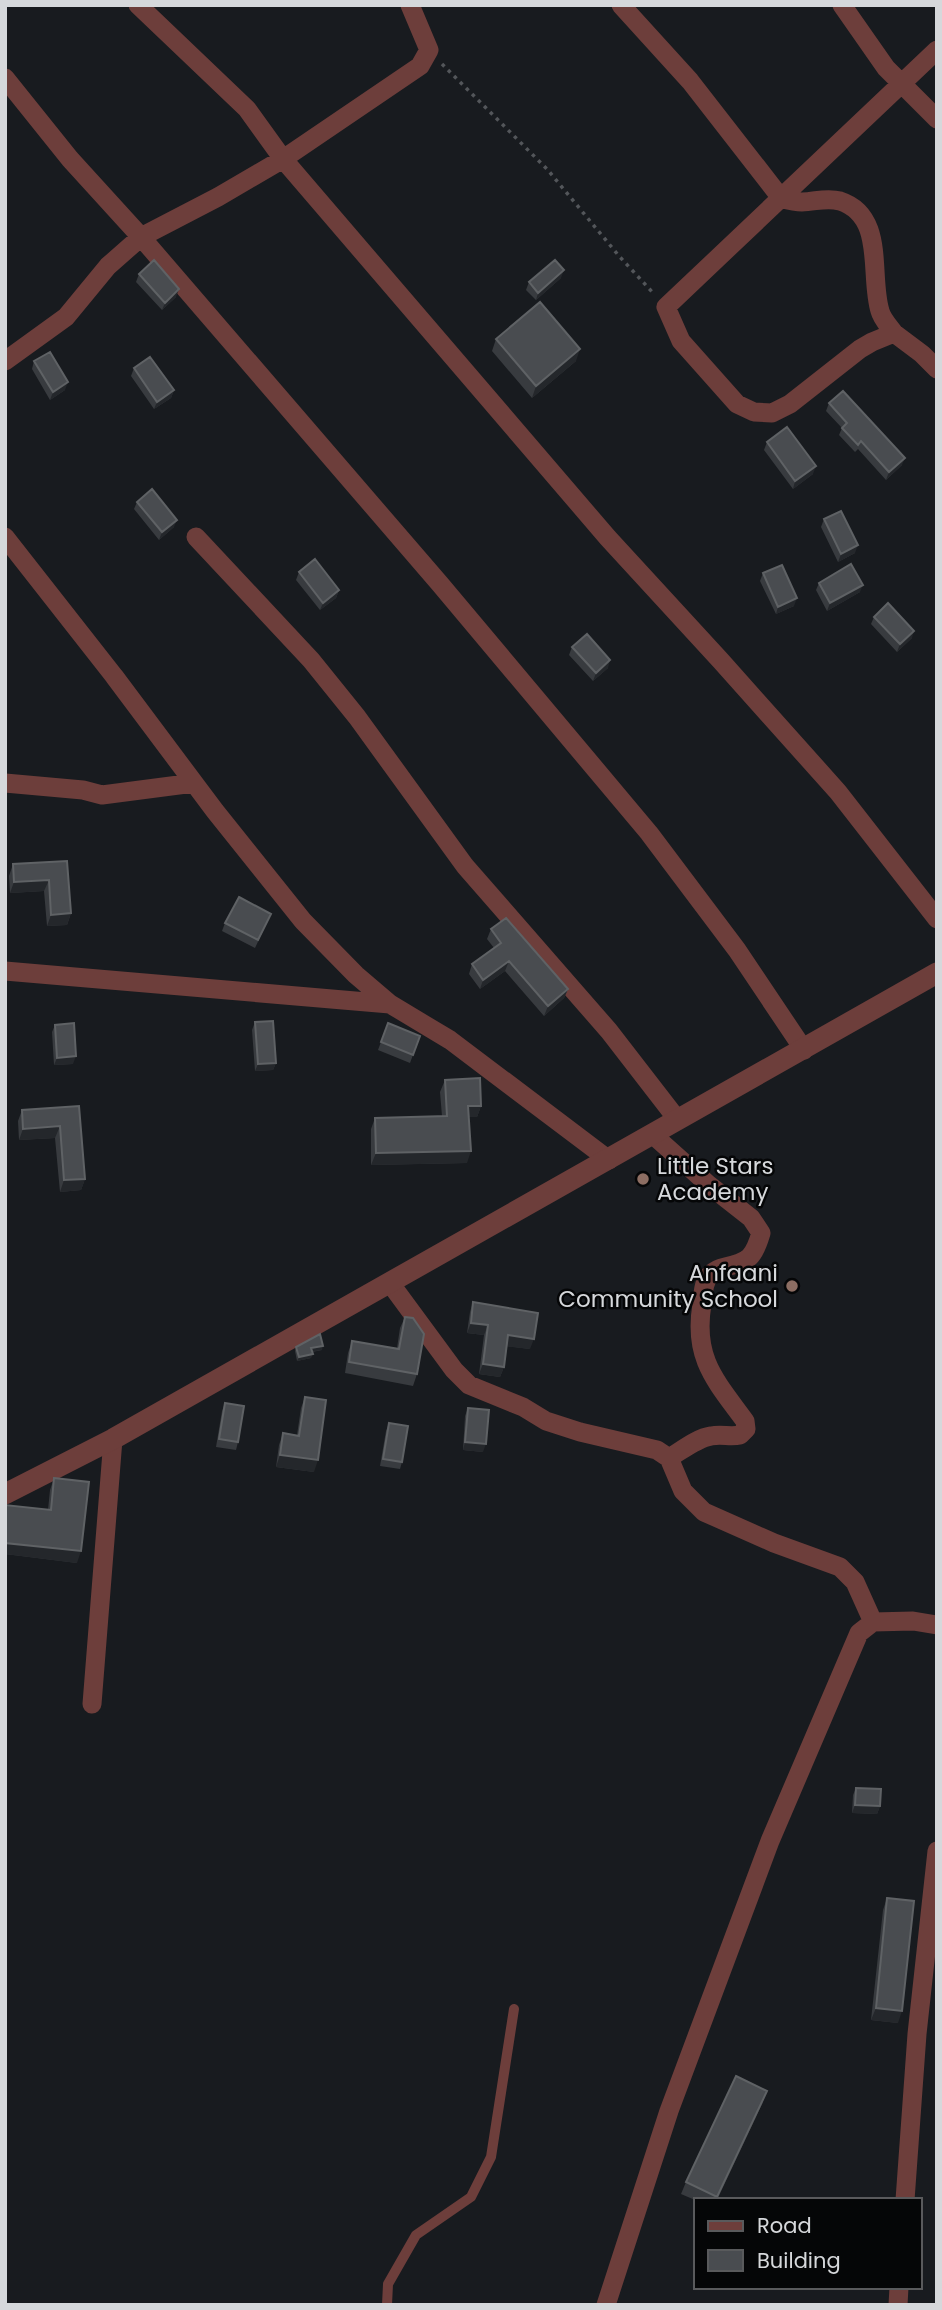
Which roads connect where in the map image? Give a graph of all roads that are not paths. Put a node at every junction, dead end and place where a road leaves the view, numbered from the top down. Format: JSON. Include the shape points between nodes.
{"nodes":[{"id":1,"x":138,"y":5,"type":"edge"},
{"id":2,"x":410,"y":5,"type":"edge"},
{"id":3,"x":621,"y":5,"type":"edge"},
{"id":4,"x":842,"y":5,"type":"edge"},
{"id":5,"x":937,"y":50,"type":"edge"},
{"id":6,"x":5,"y":78,"type":"edge"},
{"id":7,"x":902,"y":85,"type":"junction"},
{"id":8,"x":937,"y":119,"type":"edge"},
{"id":9,"x":283,"y":159,"type":"junction"},
{"id":10,"x":781,"y":198,"type":"junction"},
{"id":11,"x":141,"y":237,"type":"junction"},
{"id":12,"x":894,"y":333,"type":"junction"},
{"id":13,"x":5,"y":360,"type":"edge"},
{"id":14,"x":937,"y":369,"type":"edge"},
{"id":15,"x":5,"y":537,"type":"edge"},
{"id":16,"x":196,"y":537,"type":"dead end"},
{"id":17,"x":5,"y":783,"type":"edge"},
{"id":18,"x":194,"y":783,"type":"junction"},
{"id":19,"x":937,"y":919,"type":"edge"},
{"id":20,"x":5,"y":971,"type":"edge"},
{"id":21,"x":937,"y":973,"type":"edge"},
{"id":22,"x":390,"y":1004,"type":"junction"},
{"id":23,"x":804,"y":1050,"type":"junction"},
{"id":24,"x":677,"y":1119,"type":"junction"},
{"id":25,"x":652,"y":1134,"type":"junction"},
{"id":26,"x":609,"y":1160,"type":"junction"},
{"id":27,"x":390,"y":1283,"type":"junction"},
{"id":28,"x":113,"y":1439,"type":"junction"},
{"id":29,"x":670,"y":1458,"type":"junction"},
{"id":30,"x":5,"y":1494,"type":"edge"},
{"id":31,"x":873,"y":1622,"type":"junction"},
{"id":32,"x":937,"y":1625,"type":"edge"},
{"id":33,"x":92,"y":1704,"type":"dead end"},
{"id":34,"x":937,"y":1851,"type":"edge"},
{"id":35,"x":514,"y":2009,"type":"dead end"},
{"id":36,"x":905,"y":2198,"type":"edge"},
{"id":37,"x":387,"y":2305,"type":"edge"},
{"id":38,"x":606,"y":2305,"type":"edge"}],
"edges":[{"from":1,"to":9,"type":"street","via":[[247,109]]},
{"from":2,"to":9,"type":"street","via":[[429,50],[420,66]]},
{"from":3,"to":10,"type":"street","via":[[690,81]]},
{"from":4,"to":7,"type":"street"},
{"from":5,"to":7,"type":"street"},
{"from":6,"to":11,"type":"street"},
{"from":7,"to":8,"type":"street"},
{"from":7,"to":10,"type":"street"},
{"from":9,"to":11,"type":"street"},
{"from":9,"to":19,"type":"street","via":[[608,538],[838,792]]},
{"from":10,"to":12,"type":"street","via":[[840,201],[856,210],[872,240],[878,306]]},
{"from":10,"to":12,"type":"street","via":[[666,307],[681,341],[737,404],[754,412],[772,413],[860,349]]},
{"from":11,"to":13,"type":"street","via":[[108,266],[66,317]]},
{"from":11,"to":23,"type":"street","via":[[649,833],[737,950]]},
{"from":12,"to":14,"type":"street"},
{"from":15,"to":18,"type":"street"},
{"from":16,"to":24,"type":"street","via":[[311,660],[465,866],[610,1031]]},
{"from":17,"to":18,"type":"street","via":[[102,795]]},
{"from":18,"to":22,"type":"street","via":[[303,921]]},
{"from":20,"to":22,"type":"street"},
{"from":21,"to":23,"type":"street"},
{"from":22,"to":26,"type":"street","via":[[450,1040]]},
{"from":23,"to":24,"type":"street"},
{"from":24,"to":25,"type":"street"},
{"from":25,"to":26,"type":"street"},
{"from":25,"to":29,"type":"street","via":[[751,1218],[761,1233],[756,1250],[746,1261],[710,1274],[698,1326],[701,1349],[714,1378],[746,1429],[740,1435],[703,1439]]},
{"from":26,"to":27,"type":"street"},
{"from":27,"to":28,"type":"street"},
{"from":27,"to":29,"type":"street","via":[[469,1385],[546,1421],[657,1450]]},
{"from":28,"to":30,"type":"street"},
{"from":28,"to":33,"type":"street"},
{"from":29,"to":31,"type":"street","via":[[683,1491],[704,1512],[840,1567],[855,1582]]},
{"from":31,"to":32,"type":"street"},
{"from":31,"to":38,"type":"street","via":[[859,1633],[770,1841],[669,2111]]},
{"from":34,"to":36,"type":"street"},
{"from":35,"to":37,"type":"lane","via":[[491,2157],[471,2197],[416,2235],[388,2284]]}]}
